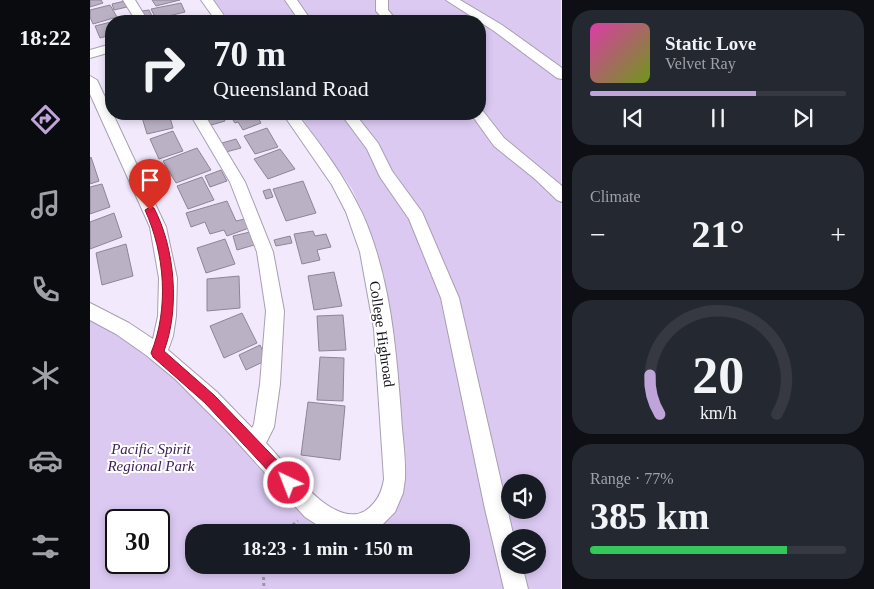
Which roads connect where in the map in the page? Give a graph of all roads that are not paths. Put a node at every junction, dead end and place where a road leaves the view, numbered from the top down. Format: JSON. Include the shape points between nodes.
{"nodes":[{"id":1,"x":129,"y":0,"type":"edge"},
{"id":2,"x":207,"y":0,"type":"edge"},
{"id":3,"x":291,"y":0,"type":"edge"},
{"id":4,"x":382,"y":0,"type":"edge"},
{"id":5,"x":452,"y":0,"type":"edge"},
{"id":6,"x":138,"y":15,"type":"edge"},
{"id":7,"x":218,"y":15,"type":"edge"},
{"id":8,"x":301,"y":15,"type":"edge"},
{"id":9,"x":386,"y":15,"type":"edge"},
{"id":10,"x":477,"y":15,"type":"edge"},
{"id":11,"x":486,"y":21,"type":"edge"},
{"id":12,"x":105,"y":50,"type":"edge"},
{"id":13,"x":90,"y":54,"type":"edge"},
{"id":14,"x":562,"y":75,"type":"edge"},
{"id":15,"x":90,"y":80,"type":"edge"},
{"id":16,"x":105,"y":112,"type":"edge"},
{"id":17,"x":109,"y":120,"type":"edge"},
{"id":18,"x":201,"y":120,"type":"edge"},
{"id":19,"x":294,"y":120,"type":"edge"},
{"id":20,"x":352,"y":120,"type":"edge"},
{"id":21,"x":482,"y":120,"type":"edge"},
{"id":22,"x":562,"y":196,"type":"edge"},
{"id":23,"x":90,"y":311,"type":"edge"},
{"id":24,"x":157,"y":353,"type":"junction"},
{"id":25,"x":253,"y":445,"type":"junction"},
{"id":26,"x":516,"y":589,"type":"edge"}],
"edges":[{"from":1,"to":6,"type":"street"},
{"from":2,"to":7,"type":"street"},
{"from":3,"to":8,"type":"street"},
{"from":4,"to":9,"type":"street","via":[[382,11]]},
{"from":5,"to":10,"type":"street"},
{"from":11,"to":14,"type":"street"},
{"from":12,"to":13,"type":"street"},
{"from":15,"to":16,"type":"street"},
{"from":17,"to":24,"type":"street","via":[[158,227],[168,278],[167,316]]},
{"from":18,"to":25,"type":"street","via":[[238,182],[265,252],[275,310],[264,426]]},
{"from":19,"to":25,"type":"street","name":"College Highroad","via":[[342,190],[372,265],[381,305],[390,398],[392,493],[385,509],[371,521],[342,525],[313,509]]},
{"from":20,"to":26,"type":"street","via":[[416,216],[450,298]]},
{"from":21,"to":22,"type":"street","via":[[499,142]]},
{"from":23,"to":24,"type":"street"},
{"from":24,"to":25,"type":"street","via":[[209,399]]}]}
